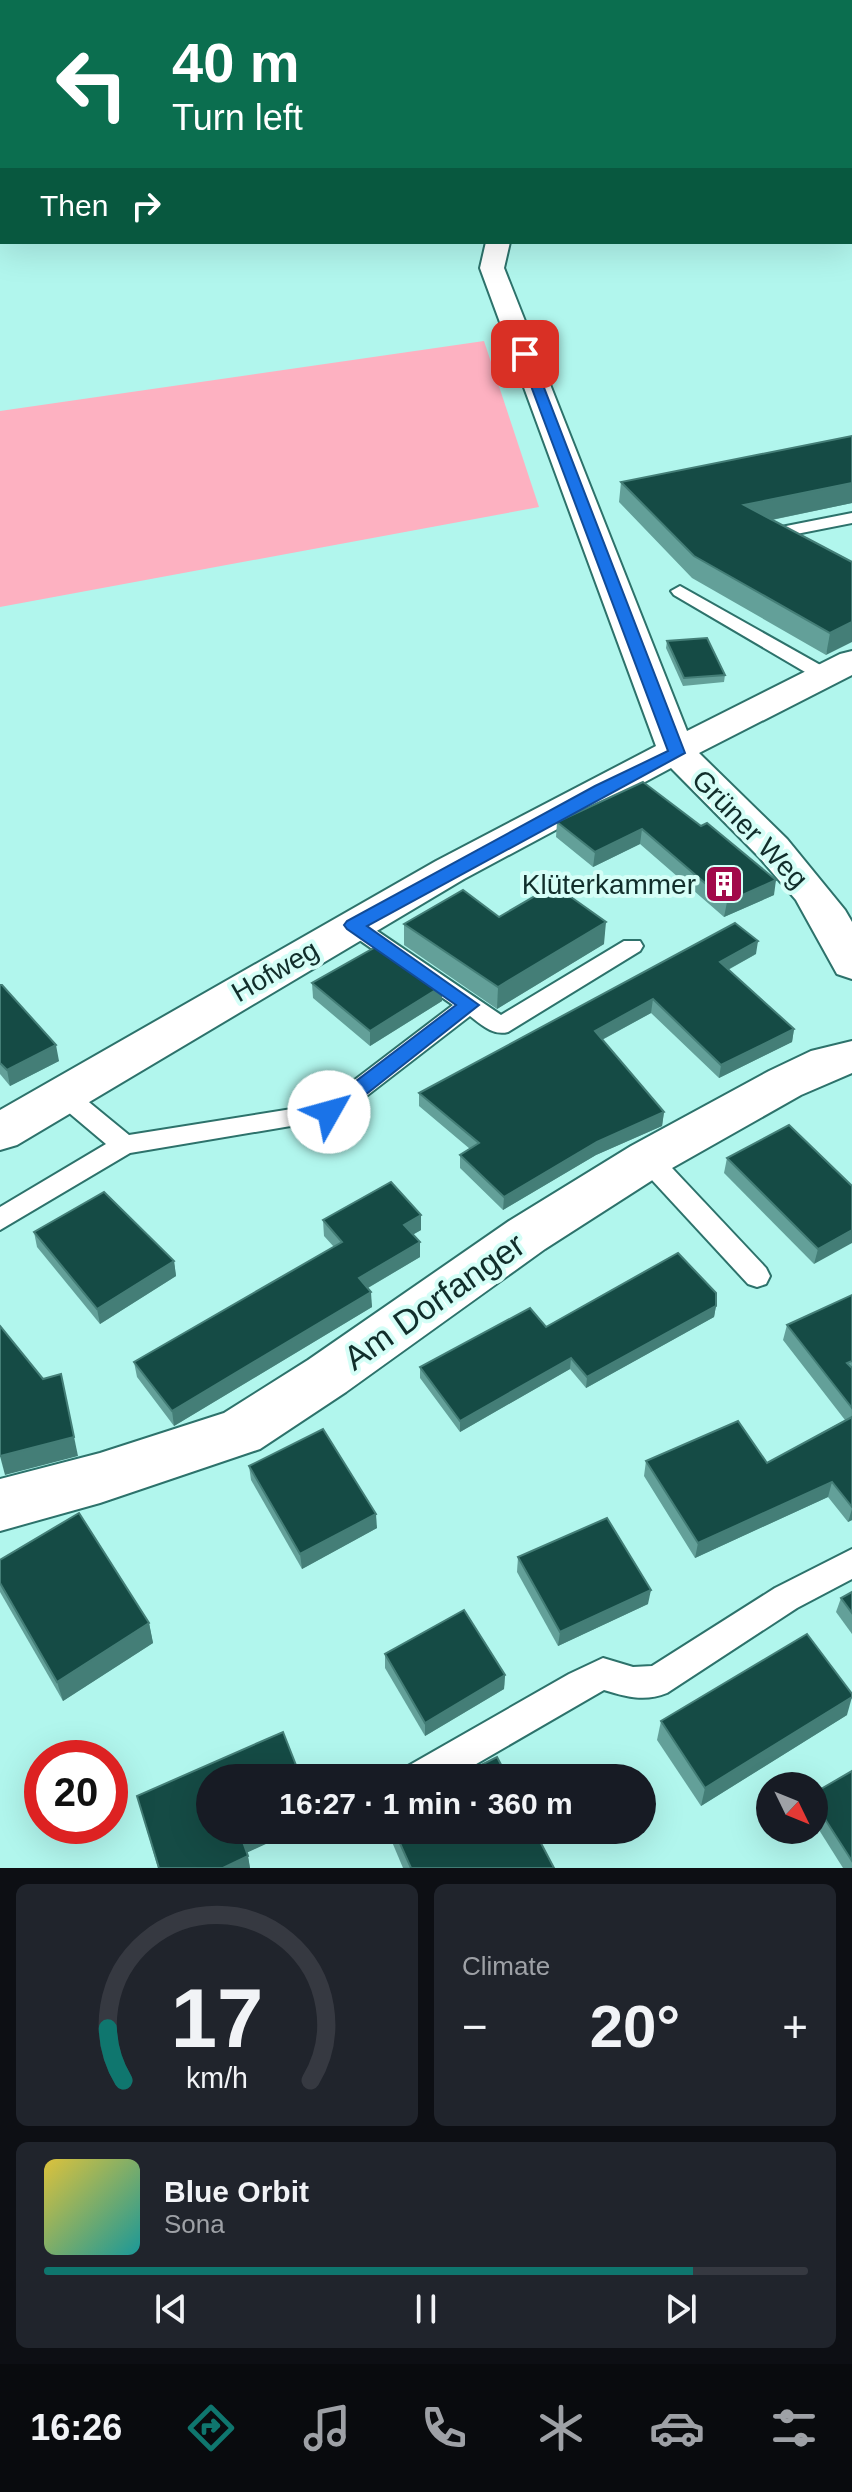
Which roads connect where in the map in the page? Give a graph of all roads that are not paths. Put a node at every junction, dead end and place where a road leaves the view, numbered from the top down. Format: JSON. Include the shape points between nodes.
{"nodes":[{"id":1,"x":498,"y":244,"type":"edge"},
{"id":2,"x":852,"y":518,"type":"edge"},
{"id":3,"x":771,"y":534,"type":"edge"},
{"id":4,"x":680,"y":591,"type":"dead end"},
{"id":5,"x":838,"y":668,"type":"edge"},
{"id":6,"x":677,"y":753,"type":"junction"},
{"id":7,"x":353,"y":925,"type":"junction"},
{"id":8,"x":632,"y":946,"type":"dead end"},
{"id":9,"x":852,"y":964,"type":"edge"},
{"id":10,"x":469,"y":1005,"type":"junction"},
{"id":11,"x":852,"y":1057,"type":"edge"},
{"id":12,"x":64,"y":1095,"type":"junction"},
{"id":13,"x":0,"y":1132,"type":"edge"},
{"id":14,"x":124,"y":1145,"type":"junction"},
{"id":15,"x":648,"y":1159,"type":"junction"},
{"id":16,"x":0,"y":1220,"type":"edge"},
{"id":17,"x":757,"y":1276,"type":"dead end"},
{"id":18,"x":0,"y":1505,"type":"edge"},
{"id":19,"x":852,"y":1563,"type":"edge"},
{"id":20,"x":445,"y":1764,"type":"edge"}],
"edges":[{"from":1,"to":6,"type":"street","name":"Grüner Weg","via":[[492,268]]},
{"from":2,"to":3,"type":"lane"},
{"from":4,"to":5,"type":"lane"},
{"from":5,"to":6,"type":"street","name":"Hofweg"},
{"from":6,"to":7,"type":"street","name":"Hofweg","via":[[598,790]]},
{"from":6,"to":9,"type":"street","name":"Grüner Weg","via":[[810,891]]},
{"from":7,"to":10,"type":"lane"},
{"from":7,"to":12,"type":"street","name":"Hofweg"},
{"from":8,"to":10,"type":"lane","via":[[500,1026]]},
{"from":10,"to":14,"type":"lane","via":[[329,1112]]},
{"from":11,"to":15,"type":"street","name":"Am Dorfanger","via":[[785,1083]]},
{"from":12,"to":13,"type":"street","name":"Hofweg"},
{"from":12,"to":14,"type":"lane"},
{"from":14,"to":16,"type":"lane"},
{"from":15,"to":17,"type":"lane"},
{"from":15,"to":18,"type":"street","name":"Am Dorfanger","via":[[527,1235],[241,1432]]},
{"from":19,"to":20,"type":"lane","via":[[786,1598],[656,1682],[633,1683],[603,1674]]}]}
